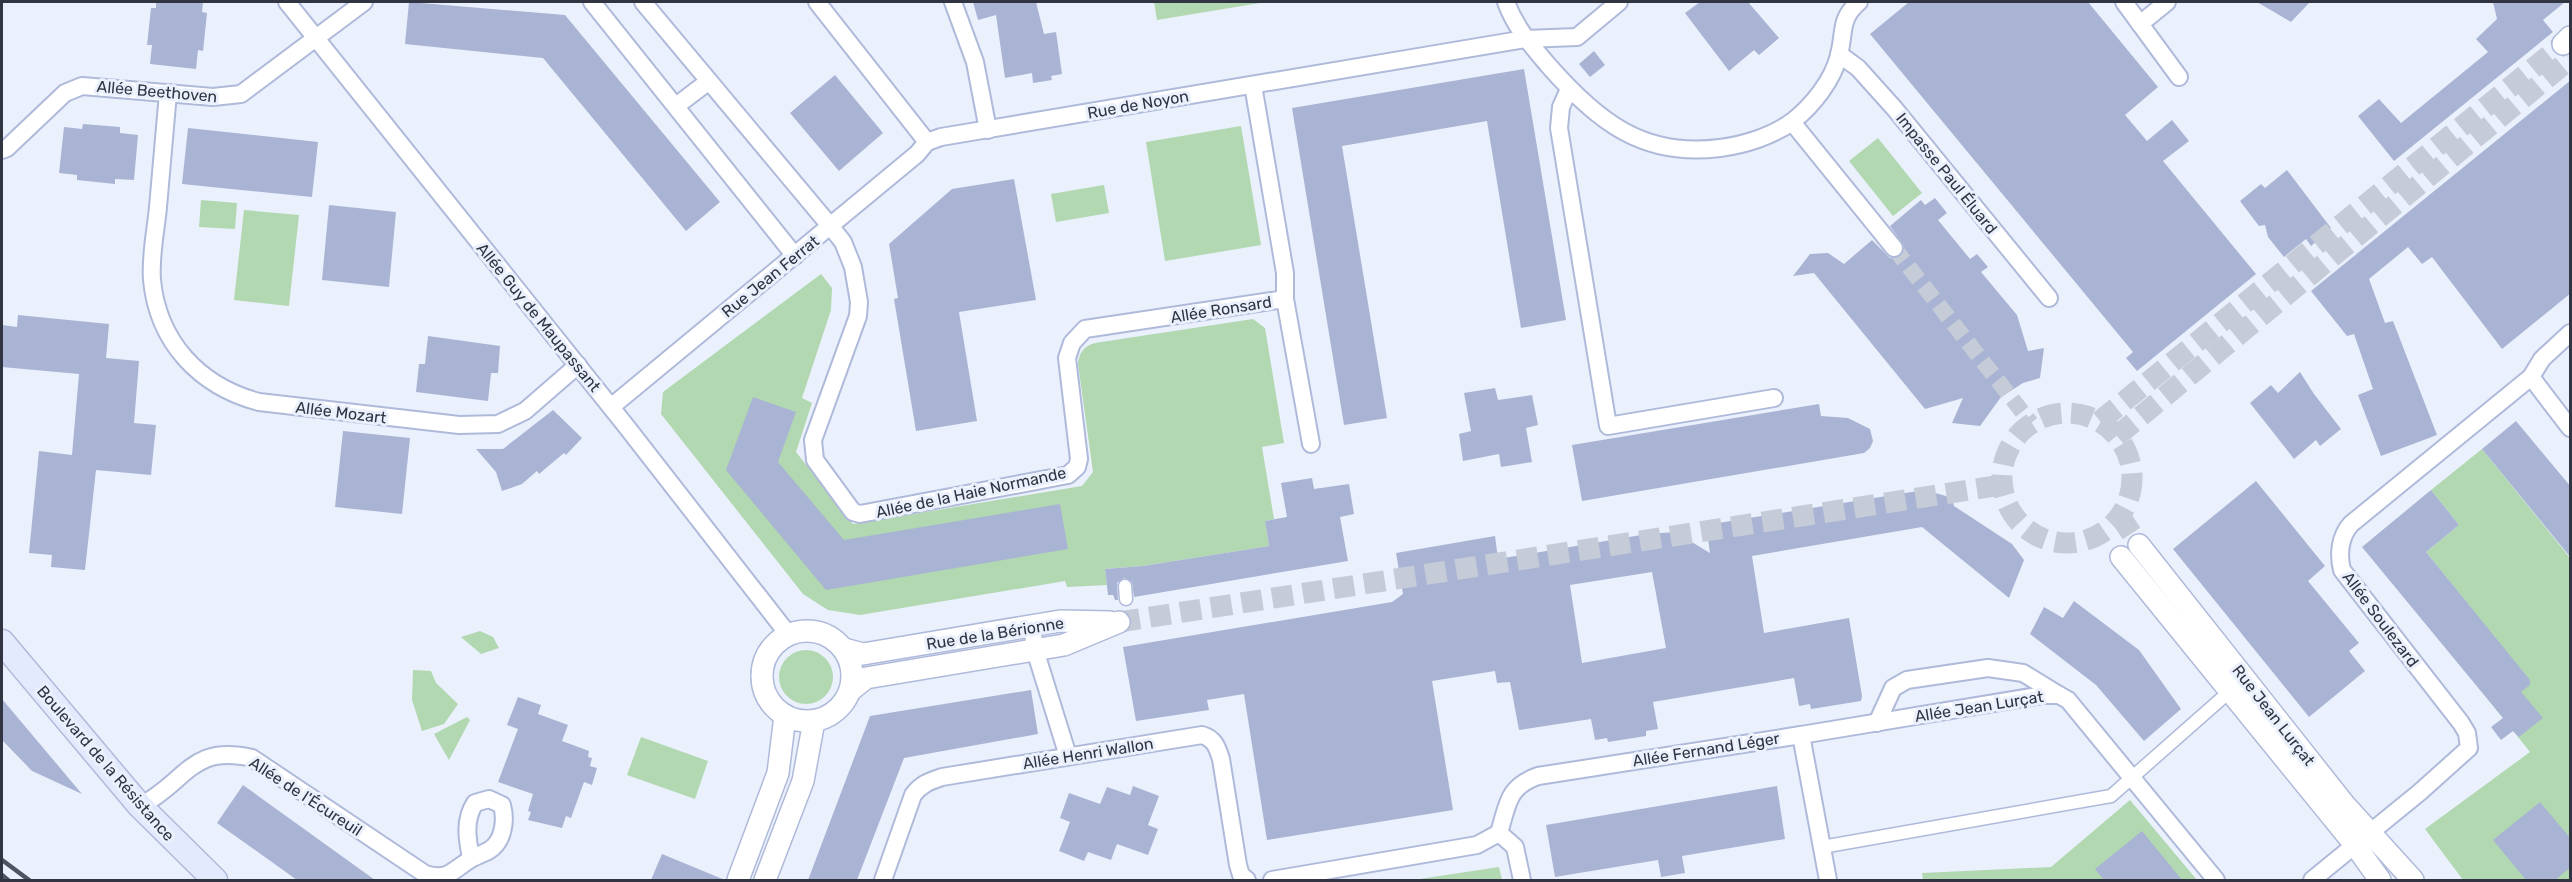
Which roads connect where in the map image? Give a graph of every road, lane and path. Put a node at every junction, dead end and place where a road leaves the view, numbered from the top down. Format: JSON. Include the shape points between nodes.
{"nodes":[{"id":1,"x":287,"y":2,"type":"edge"},
{"id":2,"x":364,"y":2,"type":"edge"},
{"id":3,"x":592,"y":2,"type":"edge"},
{"id":4,"x":643,"y":2,"type":"edge"},
{"id":5,"x":817,"y":2,"type":"edge"},
{"id":6,"x":953,"y":2,"type":"edge"},
{"id":7,"x":1506,"y":2,"type":"edge"},
{"id":8,"x":1618,"y":2,"type":"edge"},
{"id":9,"x":1859,"y":2,"type":"edge"},
{"id":10,"x":2124,"y":2,"type":"edge"},
{"id":11,"x":2167,"y":2,"type":"edge"},
{"id":12,"x":2140,"y":24,"type":"junction"},
{"id":13,"x":317,"y":38,"type":"junction"},
{"id":14,"x":1525,"y":39,"type":"junction"},
{"id":15,"x":1839,"y":54,"type":"junction"},
{"id":16,"x":2179,"y":77,"type":"dead end"},
{"id":17,"x":709,"y":81,"type":"junction"},
{"id":18,"x":1253,"y":85,"type":"junction"},
{"id":19,"x":1569,"y":89,"type":"junction"},
{"id":20,"x":168,"y":93,"type":"junction"},
{"id":21,"x":676,"y":106,"type":"junction"},
{"id":22,"x":1792,"y":122,"type":"junction"},
{"id":23,"x":988,"y":130,"type":"junction"},
{"id":24,"x":927,"y":142,"type":"junction"},
{"id":25,"x":2,"y":150,"type":"edge"},
{"id":26,"x":831,"y":227,"type":"junction"},
{"id":27,"x":1894,"y":248,"type":"tunnel mouth"},
{"id":28,"x":795,"y":256,"type":"junction"},
{"id":29,"x":2049,"y":298,"type":"dead end"},
{"id":30,"x":1285,"y":299,"type":"junction"},
{"id":31,"x":2571,"y":333,"type":"edge"},
{"id":32,"x":578,"y":365,"type":"junction"},
{"id":33,"x":2531,"y":377,"type":"junction"},
{"id":34,"x":1774,"y":398,"type":"dead end"},
{"id":35,"x":611,"y":406,"type":"junction"},
{"id":36,"x":2571,"y":428,"type":"edge"},
{"id":37,"x":1311,"y":444,"type":"dead end"},
{"id":38,"x":1077,"y":466,"type":"joint"},
{"id":39,"x":2139,"y":545,"type":"tunnel mouth"},
{"id":40,"x":2121,"y":557,"type":"tunnel mouth"},
{"id":41,"x":1032,"y":626,"type":"junction"},
{"id":42,"x":788,"y":634,"type":"junction"},
{"id":43,"x":2,"y":642,"type":"edge"},
{"id":44,"x":844,"y":649,"type":"junction"},
{"id":45,"x":1035,"y":650,"type":"junction"},
{"id":46,"x":850,"y":690,"type":"junction"},
{"id":47,"x":2229,"y":692,"type":"junction"},
{"id":48,"x":2059,"y":695,"type":"junction"},
{"id":49,"x":785,"y":716,"type":"junction"},
{"id":50,"x":814,"y":721,"type":"junction"},
{"id":51,"x":1877,"y":723,"type":"junction"},
{"id":52,"x":1801,"y":735,"type":"junction"},
{"id":53,"x":1068,"y":756,"type":"junction"},
{"id":54,"x":2133,"y":779,"type":"junction"},
{"id":55,"x":140,"y":806,"type":"junction"},
{"id":56,"x":1499,"y":833,"type":"junction"},
{"id":57,"x":2363,"y":838,"type":"junction"},
{"id":58,"x":1822,"y":847,"type":"junction"},
{"id":59,"x":471,"y":858,"type":"dead end"},
{"id":60,"x":215,"y":880,"type":"edge"},
{"id":61,"x":738,"y":880,"type":"edge"},
{"id":62,"x":765,"y":880,"type":"edge"},
{"id":63,"x":883,"y":880,"type":"edge"},
{"id":64,"x":1247,"y":880,"type":"edge"},
{"id":65,"x":1272,"y":880,"type":"edge"},
{"id":66,"x":1522,"y":880,"type":"edge"},
{"id":67,"x":1828,"y":880,"type":"edge"},
{"id":68,"x":2216,"y":880,"type":"edge"},
{"id":69,"x":2312,"y":880,"type":"edge"},
{"id":70,"x":2380,"y":880,"type":"edge"},
{"id":71,"x":2413,"y":880,"type":"edge"}],
"edges":[{"from":1,"to":13,"type":"street","name":"Allée Guy de Maupassant"},
{"from":2,"to":13,"type":"street"},
{"from":3,"to":21,"type":"street"},
{"from":4,"to":17,"type":"street"},
{"from":5,"to":24,"type":"street"},
{"from":6,"to":23,"type":"street","via":[[975,62]]},
{"from":7,"to":14,"type":"street"},
{"from":8,"to":14,"type":"street","name":"Rue de Noyon","via":[[1577,37]]},
{"from":9,"to":15,"type":"street","via":[[1847,12]]},
{"from":10,"to":12,"type":"street"},
{"from":11,"to":12,"type":"street"},
{"from":12,"to":16,"type":"street"},
{"from":13,"to":20,"type":"street","name":"Allée Beethoven","via":[[241,94],[213,97]]},
{"from":13,"to":32,"type":"street","name":"Allée Guy de Maupassant"},
{"from":14,"to":18,"type":"street","name":"Rue de Noyon"},
{"from":14,"to":19,"type":"street"},
{"from":15,"to":22,"type":"street","via":[[1824,87]]},
{"from":15,"to":29,"type":"street","name":"Impasse Paul Éluard","via":[[1858,68],[1894,108]]},
{"from":17,"to":21,"type":"street"},
{"from":17,"to":26,"type":"street"},
{"from":18,"to":23,"type":"street","name":"Rue de Noyon"},
{"from":18,"to":30,"type":"street","name":"Allée Ronsard"},
{"from":19,"to":22,"type":"street","via":[[1625,133],[1654,146],[1738,146]]},
{"from":19,"to":34,"type":"street","via":[[1561,107],[1559,129],[1608,426]]},
{"from":20,"to":25,"type":"street","name":"Allée Beethoven","via":[[82,86],[65,93]]},
{"from":20,"to":32,"type":"street","name":"Allée Mozart","via":[[152,278],[163,324],[190,363],[213,384],[259,402],[459,425],[498,424],[525,411]]},
{"from":21,"to":28,"type":"street"},
{"from":22,"to":27,"type":"street"},
{"from":23,"to":24,"type":"street","name":"Rue de Noyon"},
{"from":24,"to":26,"type":"street","name":"Rue Jean Ferrat"},
{"from":26,"to":28,"type":"street","name":"Rue Jean Ferrat"},
{"from":26,"to":38,"type":"street","name":"Allée de la Haie Normande","via":[[853,267],[858,316],[813,440],[815,460],[853,512],[860,514],[1068,475]]},
{"from":28,"to":35,"type":"street","name":"Rue Jean Ferrat"},
{"from":30,"to":37,"type":"street"},
{"from":30,"to":38,"type":"street","name":"Allée Ronsard","via":[[1085,329],[1068,351],[1066,367],[1078,443]]},
{"from":31,"to":33,"type":"street","name":"Allée Soulezard","via":[[2542,359]]},
{"from":32,"to":35,"type":"street","name":"Allée Guy de Maupassant"},
{"from":33,"to":36,"type":"street"},
{"from":33,"to":57,"type":"street","name":"Allée Soulezard","via":[[2351,524],[2341,541],[2342,570],[2461,723],[2469,748]]},
{"from":35,"to":42,"type":"street","name":"Allée Guy de Maupassant"},
{"from":39,"to":57,"type":"street","name":"Rue Jean Lurçat","via":[[2344,804]]},
{"from":40,"to":47,"type":"street","name":"Rue Jean Lurçat"},
{"from":41,"to":44,"type":"street","name":"Rue de la Bérionne","via":[[863,654]]},
{"from":41,"to":45,"type":"street"},
{"from":41,"to":45,"type":"street","name":"Rue de la Bérionne","via":[[1060,621],[1119,622],[1064,645]]},
{"from":42,"to":44,"type":"street","via":[[818,632]]},
{"from":42,"to":49,"type":"street","via":[[769,651],[761,674],[767,699]]},
{"from":43,"to":55,"type":"main road","name":"Boulevard de la Résistance"},
{"from":44,"to":46,"type":"street","via":[[853,676]]},
{"from":45,"to":46,"type":"street","name":"Rue de la Bérionne","via":[[866,678]]},
{"from":45,"to":53,"type":"street"},
{"from":46,"to":50,"type":"street","via":[[837,710]]},
{"from":47,"to":54,"type":"street"},
{"from":47,"to":57,"type":"street","name":"Rue Jean Lurçat"},
{"from":48,"to":51,"type":"street","name":"Allée Jean Lurçat"},
{"from":48,"to":51,"type":"street","via":[[2023,673],[1994,669],[1908,680],[1893,688]]},
{"from":48,"to":54,"type":"street","name":"Allée Jean Lurçat","via":[[2068,700]]},
{"from":49,"to":50,"type":"street"},
{"from":49,"to":61,"type":"street","via":[[778,773]]},
{"from":50,"to":62,"type":"street","via":[[802,781]]},
{"from":51,"to":52,"type":"street","name":"Allée Jean Lurçat"},
{"from":52,"to":56,"type":"street","name":"Allée Fernand Léger","via":[[1539,776],[1517,786]]},
{"from":52,"to":58,"type":"street","name":"Allée Fernand Léger"},
{"from":53,"to":63,"type":"street","name":"Allée Henri Wallon","via":[[942,777],[919,787]]},
{"from":53,"to":64,"type":"street","name":"Allée Henri Wallon","via":[[1191,736],[1210,737],[1221,759],[1238,865]]},
{"from":54,"to":58,"type":"street","via":[[2111,796]]},
{"from":54,"to":68,"type":"street","name":"Allée Jean Lurçat"},
{"from":55,"to":59,"type":"street","name":"Allée de l'Écureuil","via":[[160,796],[198,760],[235,754],[252,758],[425,874],[447,877]]},
{"from":55,"to":60,"type":"main road","name":"Boulevard de la Résistance"},
{"from":56,"to":65,"type":"street","via":[[1477,845]]},
{"from":56,"to":66,"type":"street","via":[[1515,847]]},
{"from":57,"to":69,"type":"street"},
{"from":57,"to":70,"type":"street","name":"Rue Jean Lurçat"},
{"from":57,"to":71,"type":"street","name":"Rue Jean Lurçat"},
{"from":58,"to":67,"type":"street","name":"Allée Fernand Léger"}]}
